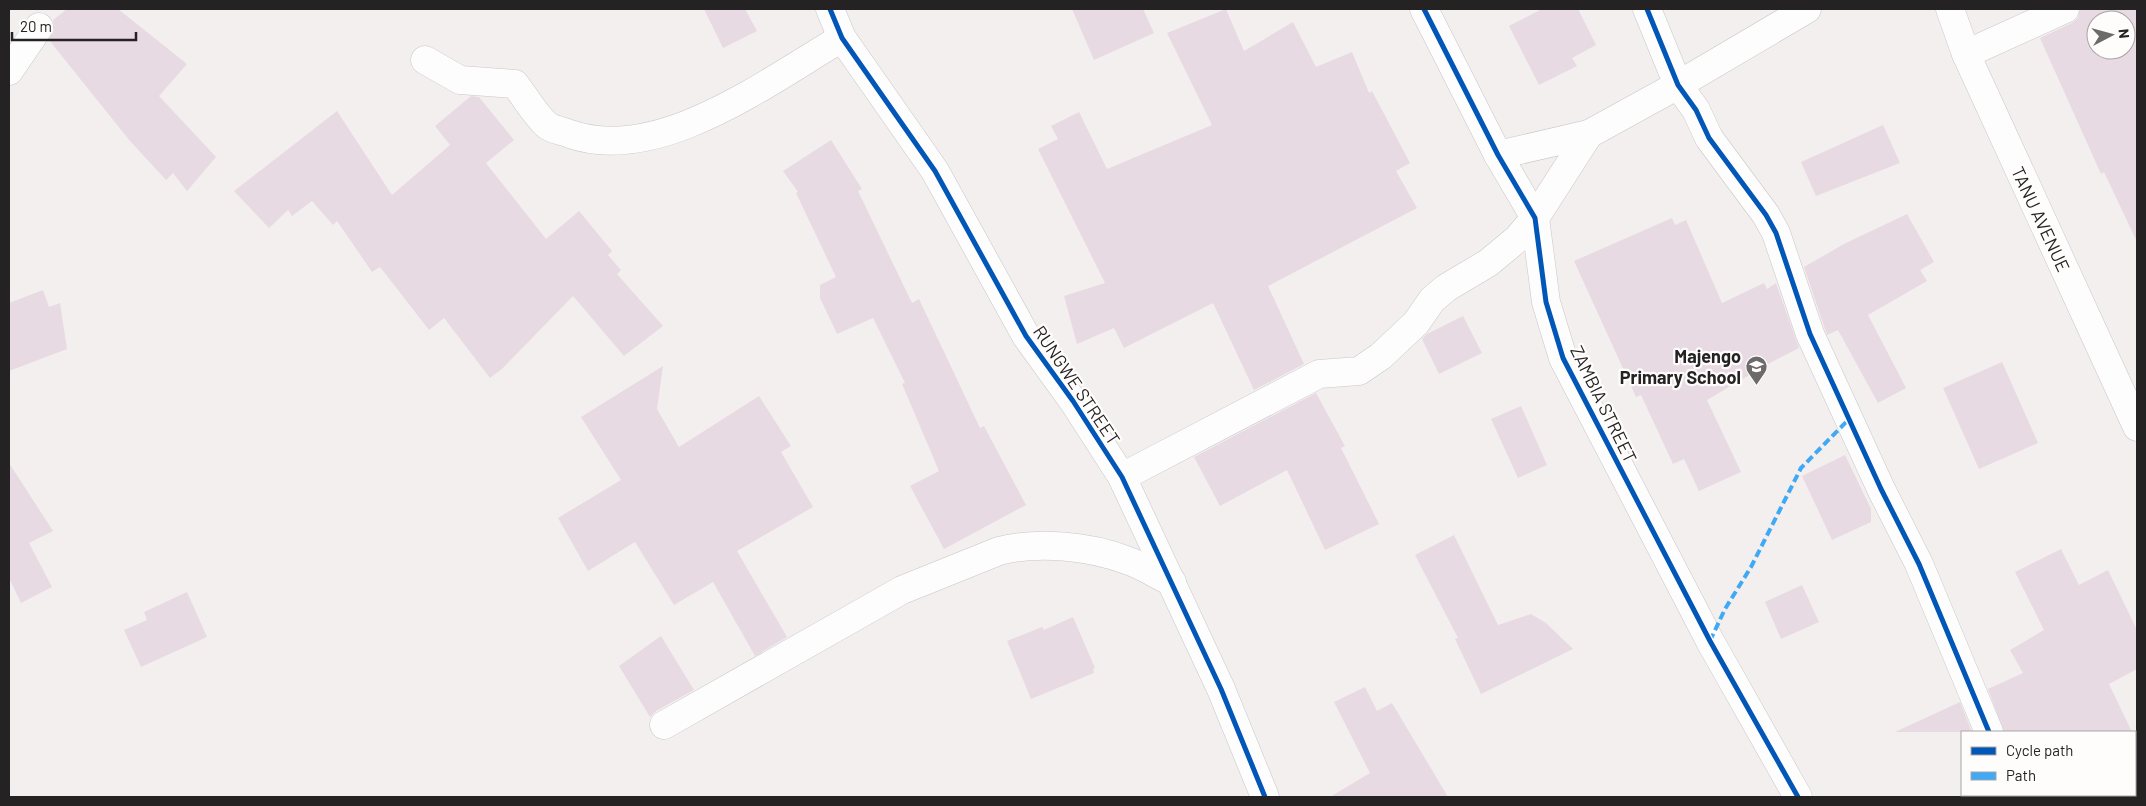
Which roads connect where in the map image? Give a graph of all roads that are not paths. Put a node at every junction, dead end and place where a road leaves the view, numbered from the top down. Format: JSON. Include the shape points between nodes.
{"nodes":[{"id":1,"x":830,"y":9,"type":"edge"},
{"id":2,"x":1424,"y":9,"type":"edge"},
{"id":3,"x":1647,"y":9,"type":"edge"},
{"id":4,"x":1807,"y":9,"type":"edge"},
{"id":5,"x":1950,"y":9,"type":"edge"},
{"id":6,"x":2065,"y":9,"type":"edge"},
{"id":7,"x":39,"y":26,"type":"dead end"},
{"id":8,"x":842,"y":38,"type":"junction"},
{"id":9,"x":1966,"y":54,"type":"junction"},
{"id":10,"x":425,"y":60,"type":"dead end"},
{"id":11,"x":9,"y":71,"type":"edge"},
{"id":12,"x":1678,"y":85,"type":"junction"},
{"id":13,"x":1589,"y":134,"type":"junction"},
{"id":14,"x":1498,"y":154,"type":"junction"},
{"id":15,"x":1535,"y":218,"type":"junction"},
{"id":16,"x":2137,"y":427,"type":"edge"},
{"id":17,"x":1122,"y":477,"type":"junction"},
{"id":18,"x":1172,"y":582,"type":"junction"},
{"id":19,"x":664,"y":726,"type":"dead end"},
{"id":20,"x":1989,"y":731,"type":"edge"},
{"id":21,"x":1265,"y":797,"type":"edge"},
{"id":22,"x":1798,"y":797,"type":"edge"}],
"edges":[{"from":1,"to":8,"type":"street","name":"RUNGWE STREET"},
{"from":2,"to":14,"type":"street","name":"ZAMBIA STREET"},
{"from":3,"to":12,"type":"street"},
{"from":4,"to":12,"type":"street"},
{"from":5,"to":9,"type":"street","name":"TANU AVENUE"},
{"from":6,"to":9,"type":"street"},
{"from":7,"to":11,"type":"street"},
{"from":8,"to":10,"type":"street","via":[[707,116],[674,130],[643,138],[583,138],[547,126],[515,84],[460,80]]},
{"from":8,"to":17,"type":"street","name":"RUNGWE STREET","via":[[935,171],[1026,336]]},
{"from":9,"to":16,"type":"street","name":"TANU AVENUE"},
{"from":12,"to":13,"type":"street"},
{"from":12,"to":20,"type":"street","via":[[1696,110],[1709,138],[1776,233],[1810,334],[1923,572]]},
{"from":13,"to":14,"type":"street"},
{"from":13,"to":15,"type":"street"},
{"from":14,"to":15,"type":"street","name":"ZAMBIA STREET"},
{"from":15,"to":17,"type":"street","via":[[1517,239],[1488,263],[1432,300],[1416,323],[1381,356],[1359,371],[1319,374]]},
{"from":15,"to":22,"type":"street","name":"ZAMBIA STREET","via":[[1546,302],[1563,358],[1710,641]]},
{"from":17,"to":18,"type":"street","name":"RUNGWE STREET"},
{"from":18,"to":19,"type":"street","via":[[1128,560],[1100,552],[1015,547],[999,551],[902,590]]},
{"from":18,"to":21,"type":"street","name":"RUNGWE STREET"}]}
